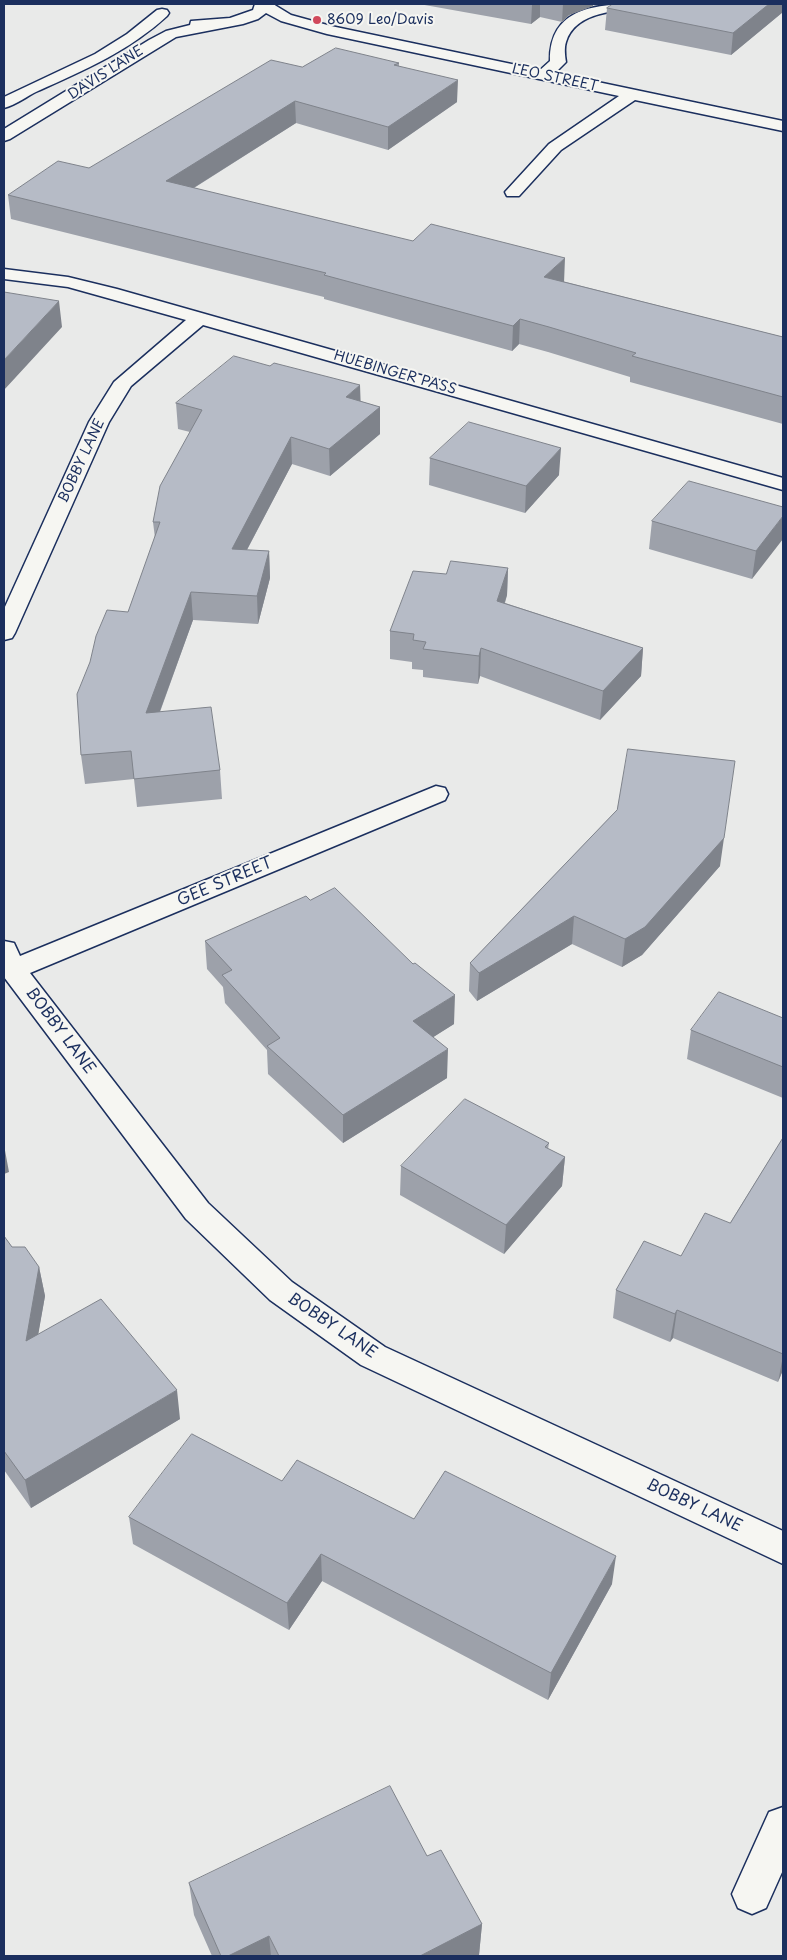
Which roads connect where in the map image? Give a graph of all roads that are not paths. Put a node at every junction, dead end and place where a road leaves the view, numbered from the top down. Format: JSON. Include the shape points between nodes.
{"nodes":[{"id":1,"x":264,"y":4,"type":"edge"},
{"id":2,"x":645,"y":4,"type":"edge"},
{"id":3,"x":158,"y":9,"type":"edge"},
{"id":4,"x":217,"y":24,"type":"junction"},
{"id":5,"x":327,"y":30,"type":"junction"},
{"id":6,"x":544,"y":75,"type":"junction"},
{"id":7,"x":633,"y":94,"type":"junction"},
{"id":8,"x":4,"y":103,"type":"edge"},
{"id":9,"x":783,"y":126,"type":"edge"},
{"id":10,"x":4,"y":136,"type":"edge"},
{"id":11,"x":513,"y":192,"type":"dead end"},
{"id":12,"x":4,"y":274,"type":"edge"},
{"id":13,"x":200,"y":318,"type":"junction"},
{"id":14,"x":783,"y":484,"type":"edge"},
{"id":15,"x":4,"y":633,"type":"edge"},
{"id":16,"x":436,"y":794,"type":"dead end"},
{"id":17,"x":9,"y":960,"type":"edge"},
{"id":18,"x":783,"y":1548,"type":"edge"},
{"id":19,"x":783,"y":1826,"type":"edge"},
{"id":20,"x":752,"y":1894,"type":"dead end"}],
"edges":[{"from":1,"to":4,"type":"street","via":[[260,12],[244,20]]},
{"from":1,"to":5,"type":"street","name":"LEO STREET","via":[[280,16]]},
{"from":2,"to":6,"type":"street","via":[[607,6],[568,25],[558,42],[558,62]]},
{"from":3,"to":4,"type":"street","via":[[177,21]]},
{"from":3,"to":8,"type":"street","name":"DAVIS LANE","via":[[140,32],[120,46]]},
{"from":4,"to":5,"type":"street","name":"LEO STREET","via":[[255,22]]},
{"from":4,"to":10,"type":"street","name":"DAVIS LANE","via":[[171,34],[154,42]]},
{"from":5,"to":6,"type":"street","name":"LEO STREET"},
{"from":6,"to":7,"type":"street","name":"LEO STREET"},
{"from":7,"to":9,"type":"street","name":"LEO STREET"},
{"from":7,"to":11,"type":"street","via":[[555,147]]},
{"from":12,"to":13,"type":"street","name":"HUEBINGER PASS","via":[[68,282]]},
{"from":13,"to":14,"type":"street","name":"HUEBINGER PASS"},
{"from":13,"to":15,"type":"street","name":"BOBBY LANE","via":[[124,382],[99,422]]},
{"from":16,"to":17,"type":"street","name":"GEE STREET"},
{"from":17,"to":18,"type":"street","name":"BOBBY LANE","via":[[197,1211],[281,1292],[373,1356]]},
{"from":19,"to":20,"type":"street"}]}
